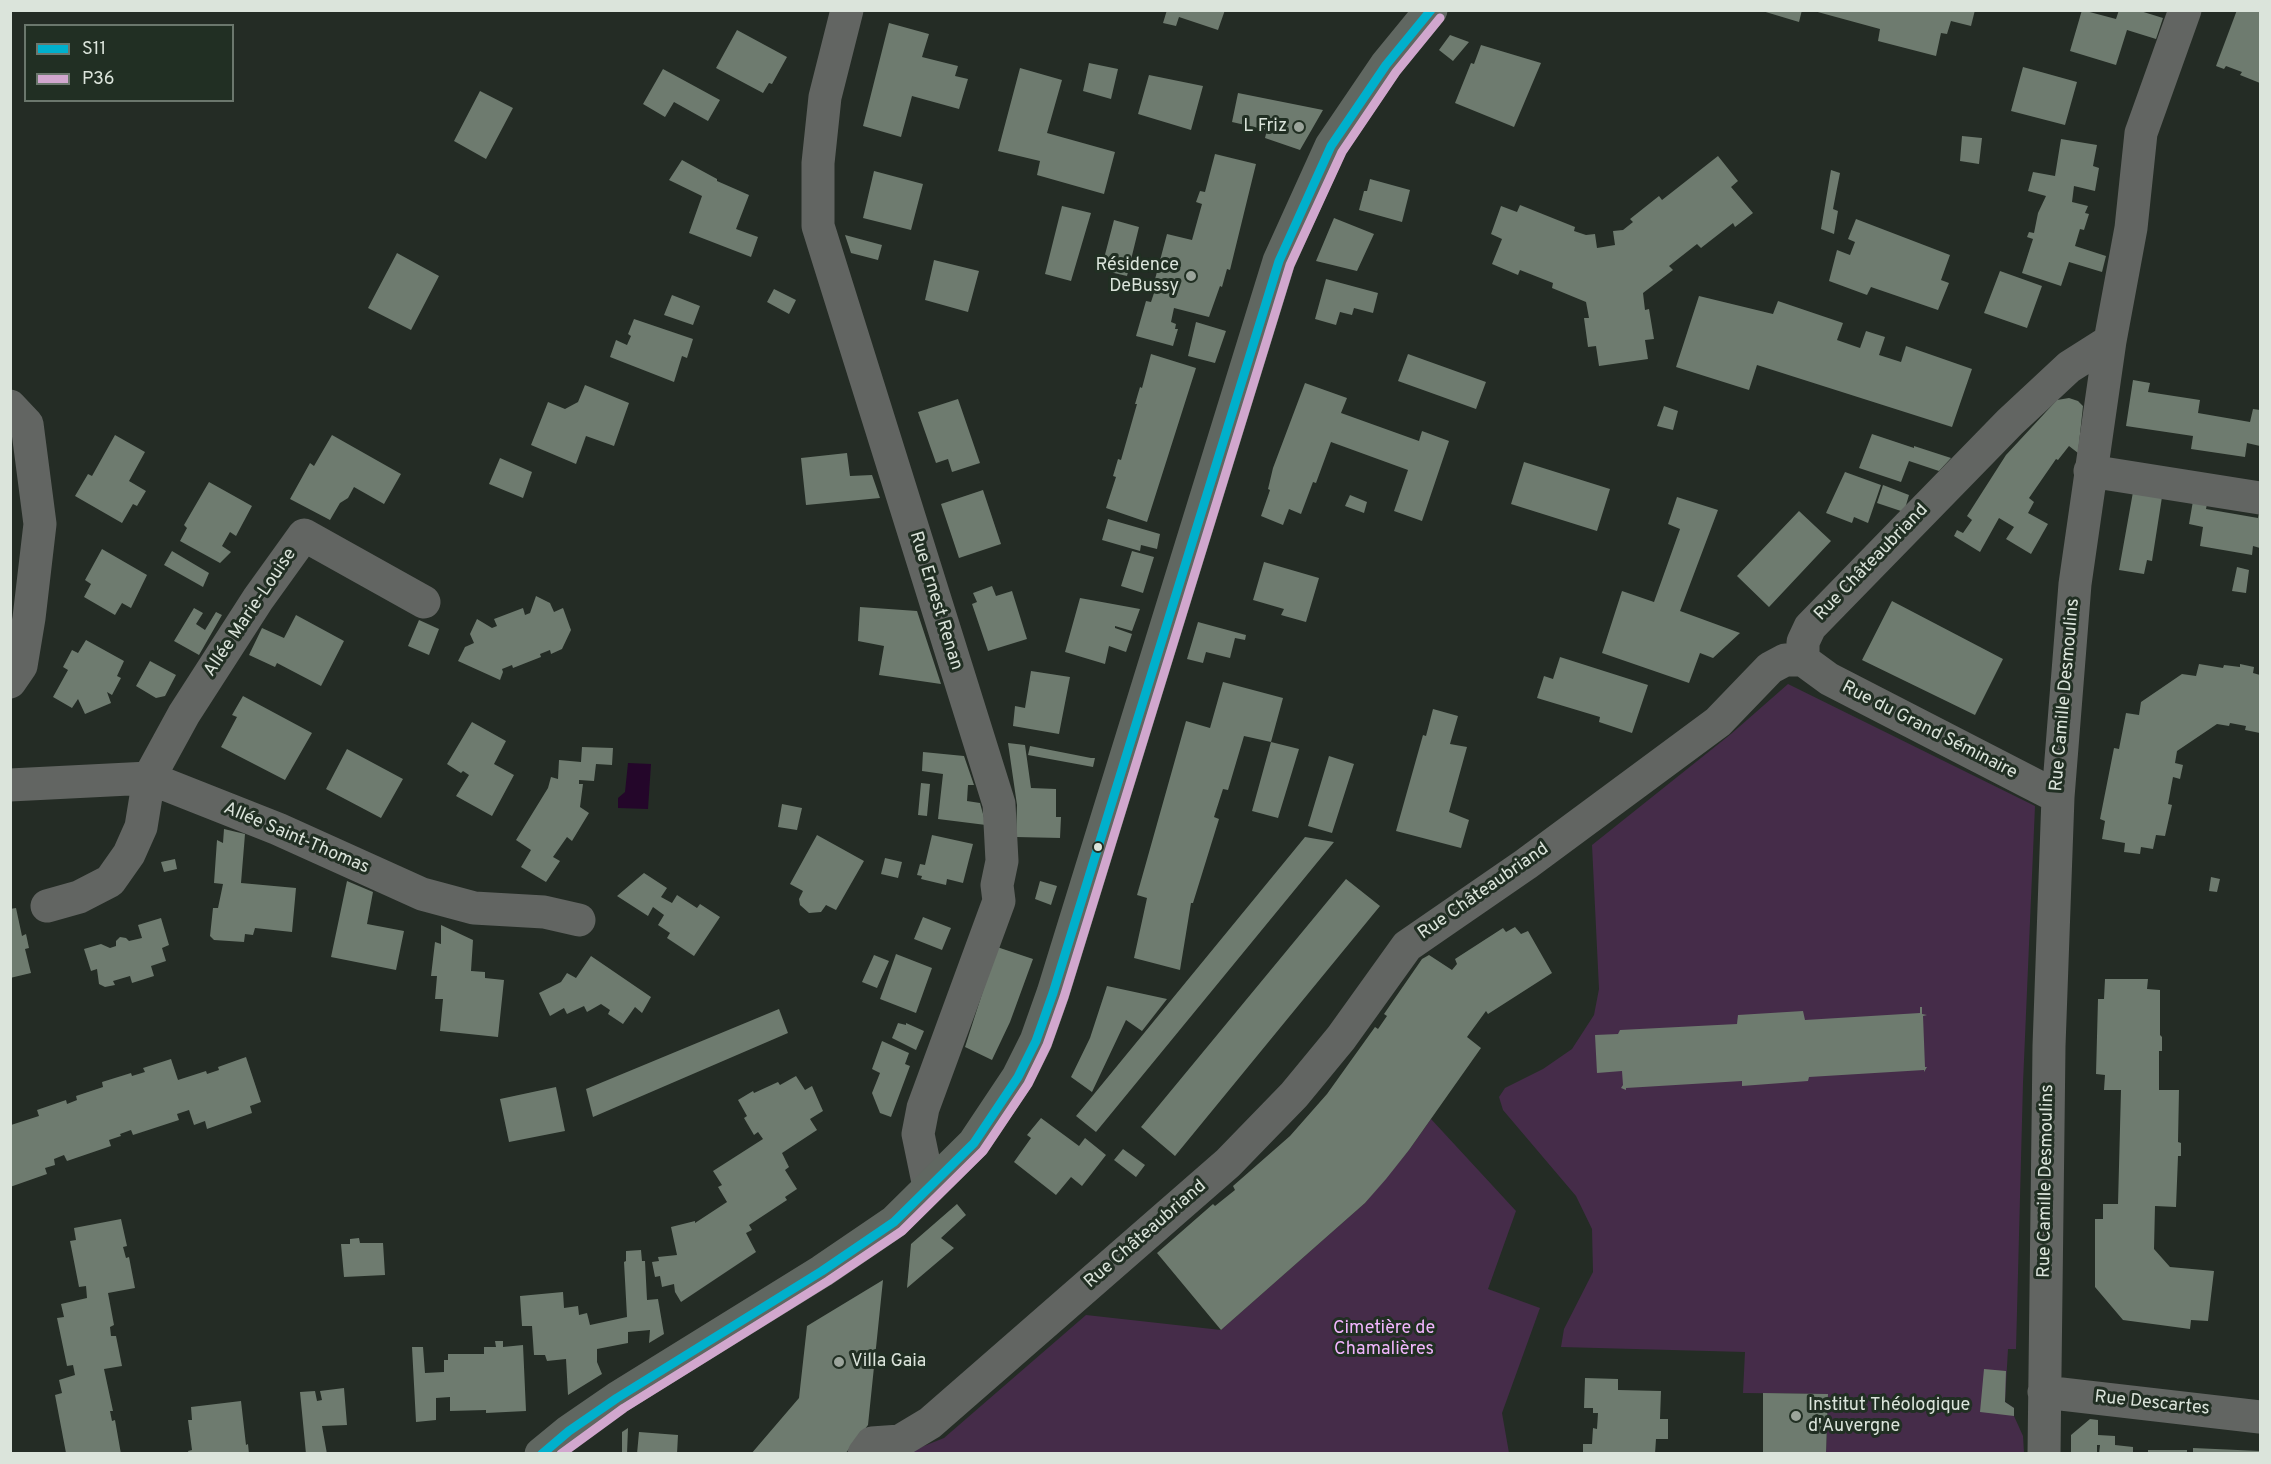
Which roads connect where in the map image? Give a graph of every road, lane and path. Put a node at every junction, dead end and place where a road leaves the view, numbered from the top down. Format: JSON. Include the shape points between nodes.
{"nodes":[{"id":1,"x":847,"y":10,"type":"edge"},
{"id":2,"x":1431,"y":10,"type":"edge"},
{"id":3,"x":2185,"y":10,"type":"edge"},
{"id":4,"x":2110,"y":340,"type":"junction"},
{"id":5,"x":10,"y":406,"type":"edge"},
{"id":6,"x":2090,"y":471,"type":"junction"},
{"id":7,"x":2260,"y":498,"type":"edge"},
{"id":8,"x":424,"y":602,"type":"dead end"},
{"id":9,"x":1803,"y":660,"type":"junction"},
{"id":10,"x":10,"y":682,"type":"edge"},
{"id":11,"x":148,"y":778,"type":"junction"},
{"id":12,"x":10,"y":785,"type":"edge"},
{"id":13,"x":2058,"y":797,"type":"junction"},
{"id":14,"x":47,"y":906,"type":"dead end"},
{"id":15,"x":579,"y":920,"type":"dead end"},
{"id":16,"x":929,"y":1187,"type":"junction"},
{"id":17,"x":2044,"y":1392,"type":"junction"},
{"id":18,"x":2260,"y":1417,"type":"edge"},
{"id":19,"x":905,"y":1447,"type":"edge"},
{"id":20,"x":541,"y":1454,"type":"edge"},
{"id":21,"x":864,"y":1454,"type":"edge"},
{"id":22,"x":2044,"y":1454,"type":"edge"}],
"edges":[{"from":1,"to":16,"type":"street","name":"Rue Ernest Renan","via":[[825,97],[818,163],[818,226],[999,804],[999,901],[918,1134]]},
{"from":2,"to":16,"type":"main road","via":[[1351,113],[1300,211],[1265,304],[1036,1041],[1018,1077],[974,1143]]},
{"from":3,"to":4,"type":"street","name":"Rue Camille Desmoulins","via":[[2141,133],[2131,228]]},
{"from":4,"to":6,"type":"street","name":"Rue Camille Desmoulins"},
{"from":4,"to":9,"type":"street","name":"Rue Châteaubriand","via":[[2069,367],[2010,422],[1810,627],[1803,642]]},
{"from":5,"to":10,"type":"street","via":[[27,424],[40,524],[21,666]]},
{"from":6,"to":7,"type":"street"},
{"from":6,"to":13,"type":"street","name":"Rue Camille Desmoulins","via":[[2075,584]]},
{"from":8,"to":11,"type":"street","name":"Allée Marie-Louise","via":[[304,535],[190,704]]},
{"from":9,"to":13,"type":"street","name":"Rue du Grand Séminaire","via":[[1829,679]]},
{"from":9,"to":19,"type":"street","name":"Rue Châteaubriand","via":[[1785,660],[1770,668],[1718,722],[1526,864],[1407,946],[1341,1038],[1294,1095],[1228,1163]]},
{"from":11,"to":12,"type":"street","name":"Allée Saint-Thomas"},
{"from":11,"to":14,"type":"street","via":[[141,827],[129,854],[110,881],[79,897]]},
{"from":11,"to":15,"type":"street","name":"Allée Saint-Thomas","via":[[278,829],[422,894],[474,908],[544,912]]},
{"from":13,"to":17,"type":"street","name":"Rue Camille Desmoulins","via":[[2049,1046]]},
{"from":16,"to":20,"type":"main road","via":[[894,1222],[866,1242],[617,1398]]},
{"from":17,"to":18,"type":"street","name":"Rue Descartes"},
{"from":17,"to":22,"type":"street","name":"Rue Camille Desmoulins"},
{"from":19,"to":21,"type":"street","name":"Rue Châteaubriand","via":[[872,1443]]}]}
